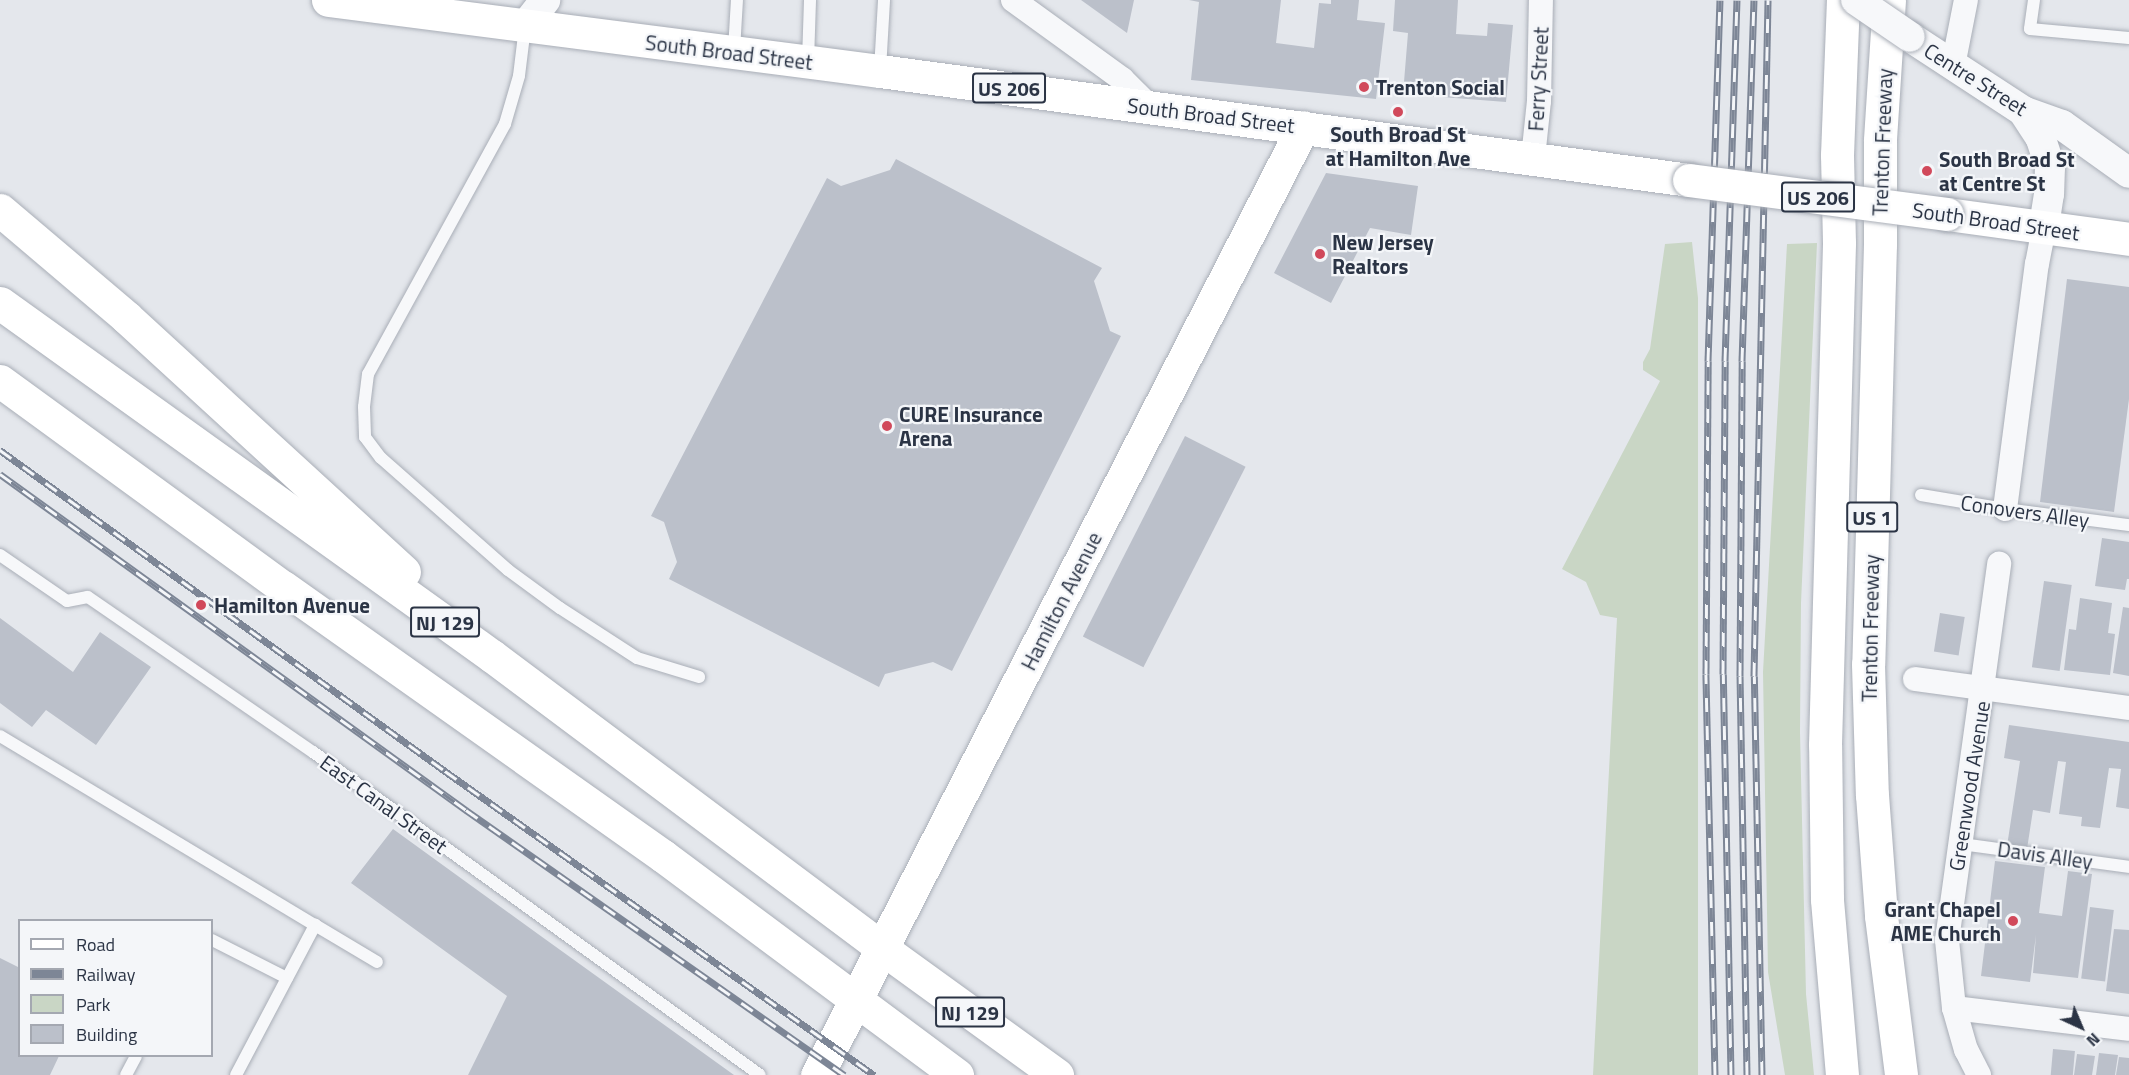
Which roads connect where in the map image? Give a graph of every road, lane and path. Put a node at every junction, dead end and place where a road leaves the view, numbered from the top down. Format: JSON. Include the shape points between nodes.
{"nodes":[{"id":1,"x":328,"y":0,"type":"edge"},
{"id":2,"x":545,"y":0,"type":"edge"},
{"id":3,"x":737,"y":0,"type":"edge"},
{"id":4,"x":810,"y":0,"type":"edge"},
{"id":5,"x":884,"y":0,"type":"edge"},
{"id":6,"x":1013,"y":0,"type":"edge"},
{"id":7,"x":1541,"y":0,"type":"edge"},
{"id":8,"x":1843,"y":0,"type":"edge"},
{"id":9,"x":1856,"y":0,"type":"edge"},
{"id":10,"x":1889,"y":0,"type":"edge"},
{"id":11,"x":1966,"y":0,"type":"edge"},
{"id":12,"x":2034,"y":0,"type":"edge"},
{"id":13,"x":525,"y":26,"type":"junction"},
{"id":14,"x":2129,"y":38,"type":"edge"},
{"id":15,"x":734,"y":53,"type":"junction"},
{"id":16,"x":808,"y":62,"type":"junction"},
{"id":17,"x":1953,"y":66,"type":"junction"},
{"id":18,"x":880,"y":71,"type":"junction"},
{"id":19,"x":1150,"y":107,"type":"junction"},
{"id":20,"x":2023,"y":111,"type":"junction"},
{"id":21,"x":1303,"y":127,"type":"junction"},
{"id":22,"x":1533,"y":158,"type":"junction"},
{"id":23,"x":2129,"y":173,"type":"edge"},
{"id":24,"x":0,"y":210,"type":"edge"},
{"id":25,"x":2044,"y":227,"type":"junction"},
{"id":26,"x":2129,"y":239,"type":"edge"},
{"id":27,"x":0,"y":303,"type":"edge"},
{"id":28,"x":0,"y":381,"type":"edge"},
{"id":29,"x":1922,"y":495,"type":"dead end"},
{"id":30,"x":2005,"y":509,"type":"junction"},
{"id":31,"x":2129,"y":525,"type":"edge"},
{"id":32,"x":0,"y":555,"type":"edge"},
{"id":33,"x":1999,"y":564,"type":"dead end"},
{"id":34,"x":492,"y":656,"type":"junction"},
{"id":35,"x":699,"y":677,"type":"dead end"},
{"id":36,"x":1915,"y":679,"type":"dead end"},
{"id":37,"x":1984,"y":688,"type":"junction"},
{"id":38,"x":2129,"y":708,"type":"edge"},
{"id":39,"x":0,"y":736,"type":"edge"},
{"id":40,"x":1962,"y":843,"type":"junction"},
{"id":41,"x":2129,"y":867,"type":"edge"},
{"id":42,"x":315,"y":926,"type":"junction"},
{"id":43,"x":213,"y":941,"type":"edge"},
{"id":44,"x":884,"y":949,"type":"junction"},
{"id":45,"x":377,"y":962,"type":"dead end"},
{"id":46,"x":287,"y":978,"type":"junction"},
{"id":47,"x":856,"y":1000,"type":"junction"},
{"id":48,"x":1954,"y":1008,"type":"junction"},
{"id":49,"x":2129,"y":1029,"type":"edge"},
{"id":50,"x":135,"y":1057,"type":"edge"},
{"id":51,"x":126,"y":1075,"type":"edge"},
{"id":52,"x":236,"y":1075,"type":"edge"},
{"id":53,"x":760,"y":1075,"type":"edge"},
{"id":54,"x":817,"y":1075,"type":"edge"},
{"id":55,"x":957,"y":1075,"type":"edge"},
{"id":56,"x":1057,"y":1075,"type":"edge"},
{"id":57,"x":1842,"y":1075,"type":"edge"},
{"id":58,"x":1901,"y":1075,"type":"edge"},
{"id":59,"x":1978,"y":1075,"type":"edge"}],
"edges":[{"from":1,"to":13,"type":"main road","name":"South Broad Street","number":"US 206"},
{"from":2,"to":13,"type":"street"},
{"from":3,"to":15,"type":"lane"},
{"from":4,"to":16,"type":"lane"},
{"from":5,"to":18,"type":"lane"},
{"from":6,"to":19,"type":"street","via":[[1122,79]]},
{"from":7,"to":22,"type":"street","name":"Ferry Street","via":[[1539,101]]},
{"from":8,"to":57,"type":"main road","name":"Trenton Freeway","number":"US 1","via":[[1825,745],[1827,899]]},
{"from":9,"to":17,"type":"street","name":"Centre Street","bridge":true},
{"from":10,"to":58,"type":"main road","name":"Trenton Freeway","number":"US 1","via":[[1880,130],[1868,664],[1881,916]]},
{"from":11,"to":17,"type":"street"},
{"from":12,"to":14,"type":"lane","via":[[2030,29]]},
{"from":13,"to":15,"type":"main road","name":"South Broad Street","number":"US 206"},
{"from":13,"to":35,"type":"lane","via":[[519,76],[505,124],[368,374],[365,436],[381,458],[500,563],[560,608],[637,658]]},
{"from":15,"to":16,"type":"main road","name":"South Broad Street","number":"US 206"},
{"from":16,"to":18,"type":"main road","name":"South Broad Street","number":"US 206"},
{"from":17,"to":20,"type":"street","name":"Centre Street"},
{"from":18,"to":19,"type":"main road","name":"South Broad Street","number":"US 206"},
{"from":19,"to":21,"type":"main road","name":"South Broad Street","number":"US 206"},
{"from":20,"to":23,"type":"street","name":"Centre Street","via":[[2062,125]]},
{"from":20,"to":25,"type":"street","via":[[2041,139],[2050,167]]},
{"from":21,"to":22,"type":"main road","name":"South Broad Street","number":"US 206"},
{"from":21,"to":44,"type":"main road","name":"Hamilton Avenue"},
{"from":22,"to":25,"type":"main road","name":"South Broad Street","number":"US 206","bridge":true},
{"from":24,"to":34,"type":"main road","via":[[126,317]]},
{"from":25,"to":26,"type":"main road","name":"South Broad Street","number":"US 206"},
{"from":25,"to":30,"type":"street"},
{"from":27,"to":34,"type":"main road","number":"NJ 129"},
{"from":28,"to":47,"type":"main road","number":"NJ 129","via":[[663,856]]},
{"from":29,"to":30,"type":"lane","name":"Conovers Alley"},
{"from":30,"to":31,"type":"lane","name":"Conovers Alley"},
{"from":32,"to":53,"type":"lane","name":"East Canal Street","via":[[67,601],[88,597],[313,752]]},
{"from":33,"to":37,"type":"street","name":"Greenwood Avenue"},
{"from":34,"to":44,"type":"main road","number":"NJ 129"},
{"from":36,"to":37,"type":"street"},
{"from":37,"to":38,"type":"street"},
{"from":37,"to":40,"type":"street","name":"Greenwood Avenue"},
{"from":39,"to":42,"type":"lane"},
{"from":40,"to":41,"type":"lane","name":"Davis Alley"},
{"from":40,"to":48,"type":"street","name":"Greenwood Avenue","via":[[1947,940]]},
{"from":42,"to":45,"type":"lane"},
{"from":42,"to":46,"type":"lane"},
{"from":43,"to":46,"type":"lane"},
{"from":44,"to":47,"type":"main road","name":"Hamilton Avenue"},
{"from":44,"to":56,"type":"main road","number":"NJ 129"},
{"from":46,"to":52,"type":"lane"},
{"from":47,"to":54,"type":"main road","name":"Hamilton Avenue"},
{"from":47,"to":55,"type":"main road","number":"NJ 129"},
{"from":48,"to":49,"type":"street"},
{"from":48,"to":59,"type":"street","name":"Greenwood Avenue"},
{"from":50,"to":51,"type":"lane"}]}
